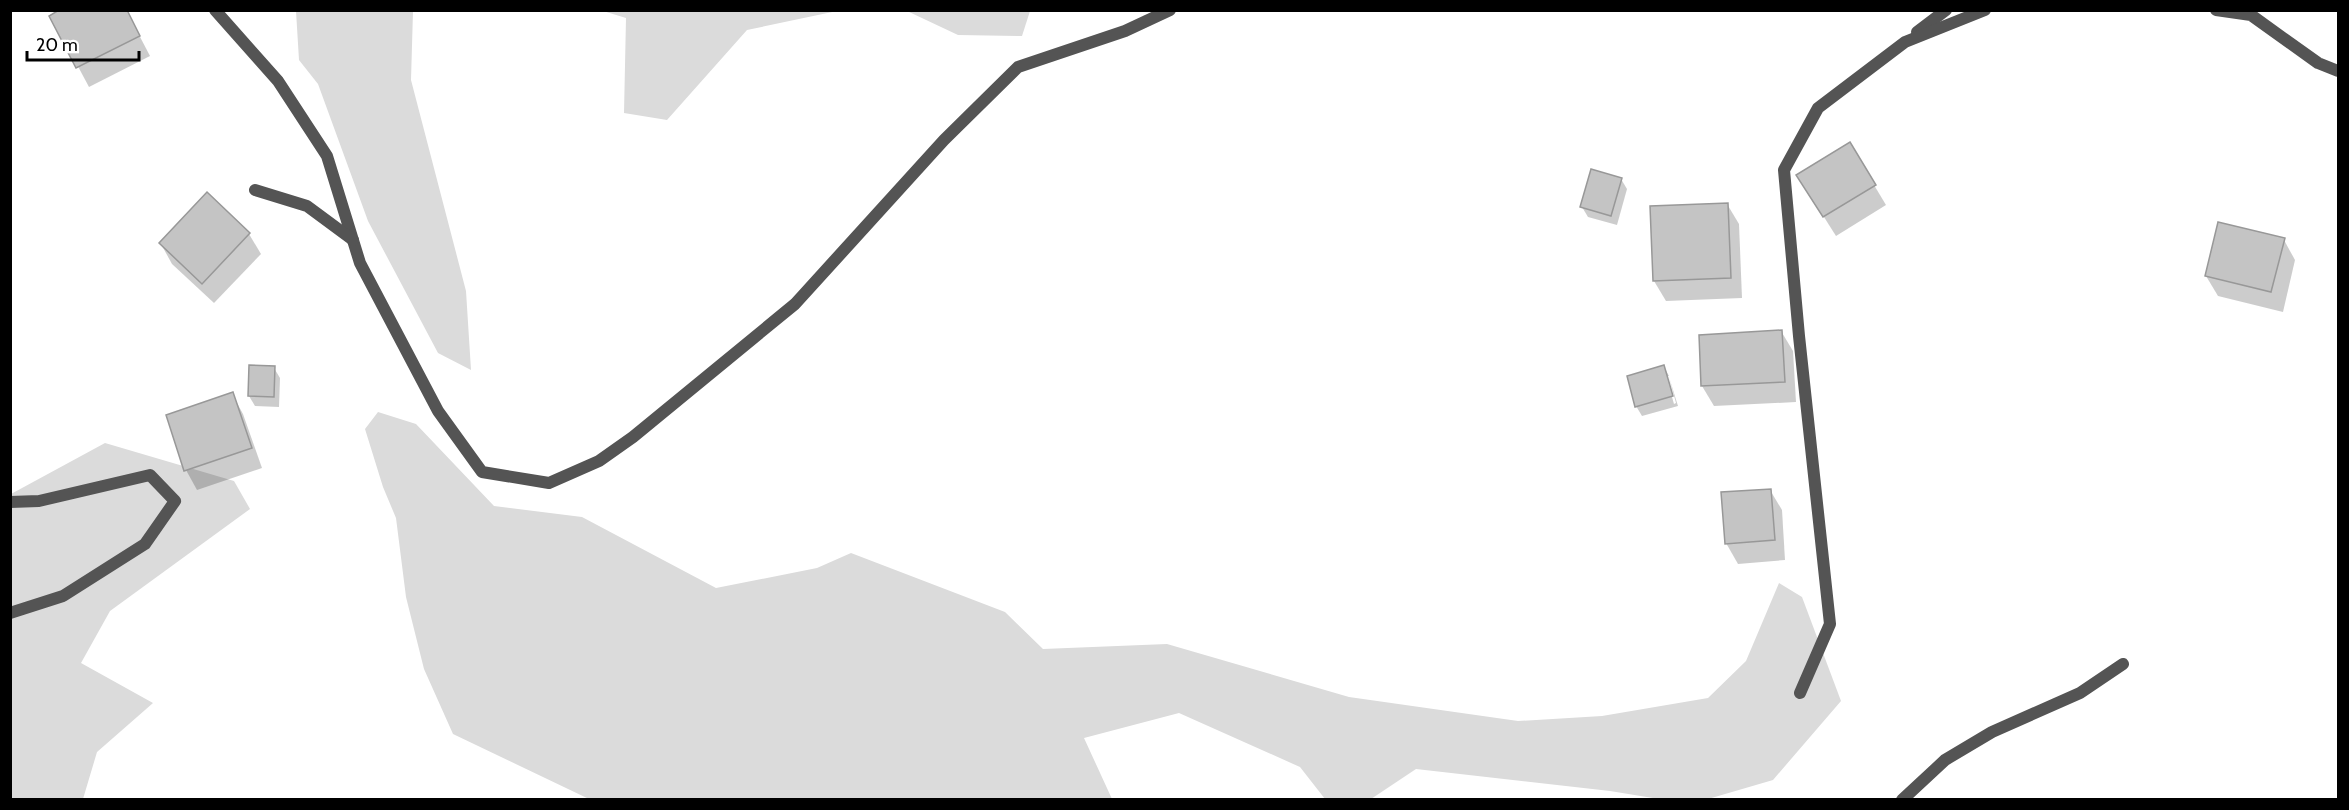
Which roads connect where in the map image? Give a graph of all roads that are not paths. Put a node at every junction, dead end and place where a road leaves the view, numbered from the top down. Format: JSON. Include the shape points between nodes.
{"nodes":[{"id":1,"x":215,"y":10,"type":"edge"},
{"id":2,"x":1170,"y":10,"type":"edge"},
{"id":3,"x":1946,"y":10,"type":"edge"},
{"id":4,"x":1985,"y":10,"type":"edge"},
{"id":5,"x":2216,"y":10,"type":"edge"},
{"id":6,"x":1905,"y":42,"type":"junction"},
{"id":7,"x":2338,"y":71,"type":"edge"},
{"id":8,"x":255,"y":190,"type":"dead end"},
{"id":9,"x":353,"y":240,"type":"junction"},
{"id":10,"x":10,"y":502,"type":"edge"},
{"id":11,"x":10,"y":614,"type":"edge"},
{"id":12,"x":2123,"y":664,"type":"dead end"},
{"id":13,"x":1800,"y":693,"type":"dead end"},
{"id":14,"x":1902,"y":800,"type":"edge"}],
"edges":[{"from":1,"to":9,"type":"street","via":[[278,81],[327,156]]},
{"from":2,"to":9,"type":"street","via":[[1125,31],[1018,67],[944,140],[795,304],[633,437],[599,461],[549,483],[482,472],[438,411],[360,263]]},
{"from":3,"to":6,"type":"street"},
{"from":4,"to":6,"type":"street"},
{"from":5,"to":7,"type":"street","via":[[2251,15],[2318,63]]},
{"from":6,"to":13,"type":"street","via":[[1818,108],[1784,170],[1830,624]]},
{"from":8,"to":9,"type":"street","via":[[307,206]]},
{"from":10,"to":11,"type":"street","via":[[39,501],[150,475],[175,501],[145,544],[63,596]]},
{"from":12,"to":14,"type":"street","via":[[2080,693],[1992,732],[1945,760]]}]}
